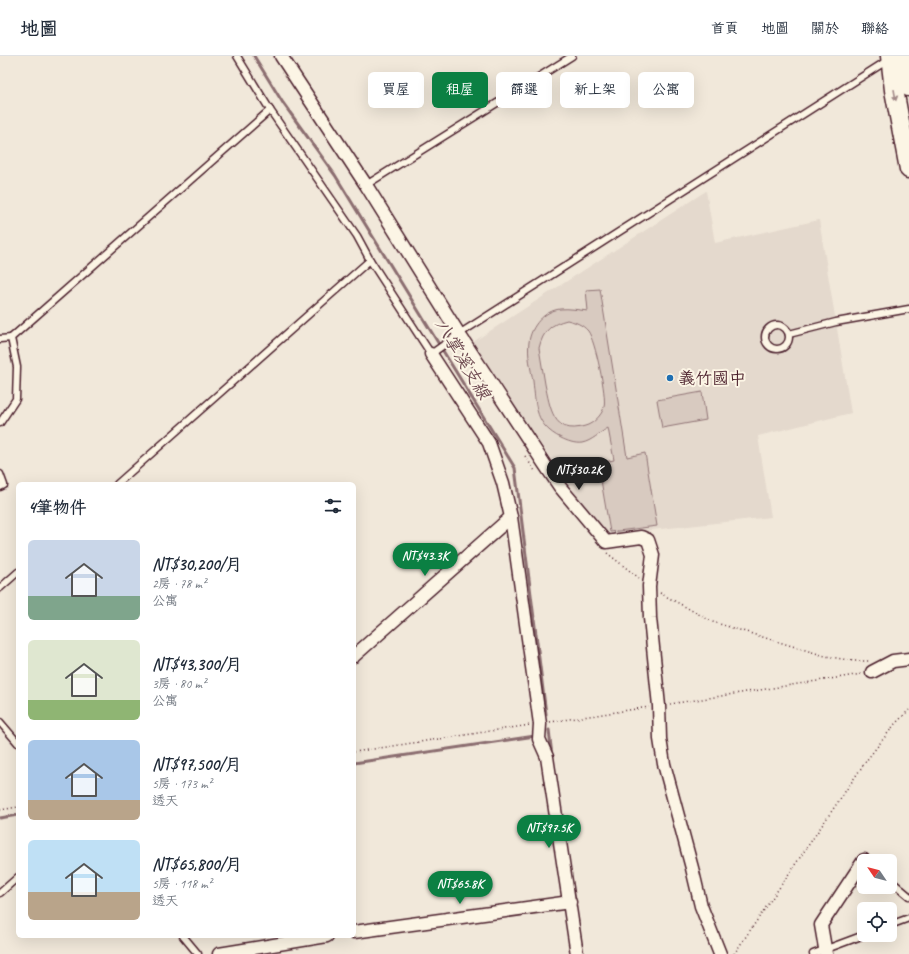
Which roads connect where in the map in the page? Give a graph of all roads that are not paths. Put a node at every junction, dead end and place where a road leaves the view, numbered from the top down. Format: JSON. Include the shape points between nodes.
{"nodes":[{"id":1,"x":237,"y":56,"type":"edge"},
{"id":2,"x":281,"y":56,"type":"edge"},
{"id":3,"x":572,"y":56,"type":"edge"},
{"id":4,"x":895,"y":57,"type":"edge"},
{"id":5,"x":909,"y":87,"type":"edge"},
{"id":6,"x":270,"y":110,"type":"junction"},
{"id":7,"x":909,"y":169,"type":"edge"},
{"id":8,"x":366,"y":185,"type":"junction"},
{"id":9,"x":370,"y":260,"type":"junction"},
{"id":10,"x":909,"y":309,"type":"edge"},
{"id":11,"x":459,"y":334,"type":"junction"},
{"id":12,"x":789,"y":334,"type":"junction"},
{"id":13,"x":11,"y":338,"type":"junction"},
{"id":14,"x":0,"y":339,"type":"edge"},
{"id":15,"x":434,"y":352,"type":"junction"},
{"id":16,"x":0,"y":423,"type":"edge"},
{"id":17,"x":0,"y":474,"type":"edge"},
{"id":18,"x":119,"y":482,"type":"edge"},
{"id":19,"x":0,"y":487,"type":"edge"},
{"id":20,"x":511,"y":517,"type":"junction"},
{"id":21,"x":16,"y":574,"type":"edge"},
{"id":22,"x":0,"y":588,"type":"edge"},
{"id":23,"x":356,"y":654,"type":"edge"},
{"id":24,"x":909,"y":659,"type":"edge"},
{"id":25,"x":872,"y":672,"type":"road end"},
{"id":26,"x":0,"y":722,"type":"edge"},
{"id":27,"x":16,"y":741,"type":"edge"},
{"id":28,"x":857,"y":872,"type":"edge"},
{"id":29,"x":16,"y":879,"type":"edge"},
{"id":30,"x":897,"y":886,"type":"edge"},
{"id":31,"x":0,"y":893,"type":"edge"},
{"id":32,"x":909,"y":896,"type":"edge"},
{"id":33,"x":570,"y":902,"type":"junction"},
{"id":34,"x":909,"y":918,"type":"edge"},
{"id":35,"x":897,"y":923,"type":"edge"},
{"id":36,"x":356,"y":932,"type":"edge"},
{"id":37,"x":185,"y":938,"type":"edge"},
{"id":38,"x":315,"y":938,"type":"edge"},
{"id":39,"x":857,"y":938,"type":"edge"},
{"id":40,"x":821,"y":953,"type":"edge"},
{"id":41,"x":198,"y":954,"type":"edge"},
{"id":42,"x":219,"y":954,"type":"edge"},
{"id":43,"x":577,"y":954,"type":"edge"},
{"id":44,"x":720,"y":954,"type":"edge"}],
"edges":[{"from":1,"to":6,"type":"lane"},
{"from":2,"to":8,"type":"street"},
{"from":3,"to":8,"type":"lane"},
{"from":4,"to":5,"type":"main road"},
{"from":4,"to":7,"type":"main road","one_way":true,"via":[[894,90]]},
{"from":4,"to":11,"type":"lane"},
{"from":6,"to":9,"type":"lane","via":[[357,236]]},
{"from":6,"to":13,"type":"lane"},
{"from":8,"to":11,"type":"street"},
{"from":9,"to":15,"type":"lane"},
{"from":9,"to":18,"type":"lane"},
{"from":10,"to":12,"type":"lane","via":[[836,322]]},
{"from":11,"to":15,"type":"lane"},
{"from":11,"to":44,"type":"street","via":[[560,487],[606,542],[641,537],[648,540],[654,555],[649,593],[664,764],[701,906]]},
{"from":12,"to":12,"type":"lane","via":[[788,342],[783,348],[772,348],[766,343],[766,331],[772,326],[784,327]]},
{"from":13,"to":14,"type":"lane"},
{"from":13,"to":16,"type":"lane","via":[[17,367],[16,399]]},
{"from":15,"to":20,"type":"street","via":[[489,443],[503,483]]},
{"from":17,"to":19,"type":"lane","via":[[4,485]]},
{"from":20,"to":23,"type":"street"},
{"from":20,"to":33,"type":"street","via":[[540,730],[547,757]]},
{"from":21,"to":22,"type":"lane"},
{"from":24,"to":25,"type":"street","via":[[893,661]]},
{"from":26,"to":27,"type":"lane"},
{"from":28,"to":40,"type":"street","via":[[821,925]]},
{"from":29,"to":31,"type":"lane"},
{"from":30,"to":32,"type":"lane"},
{"from":33,"to":36,"type":"street"},
{"from":33,"to":43,"type":"street"},
{"from":34,"to":35,"type":"lane"},
{"from":37,"to":41,"type":"lane"},
{"from":38,"to":42,"type":"street"},
{"from":39,"to":40,"type":"lane"}]}
